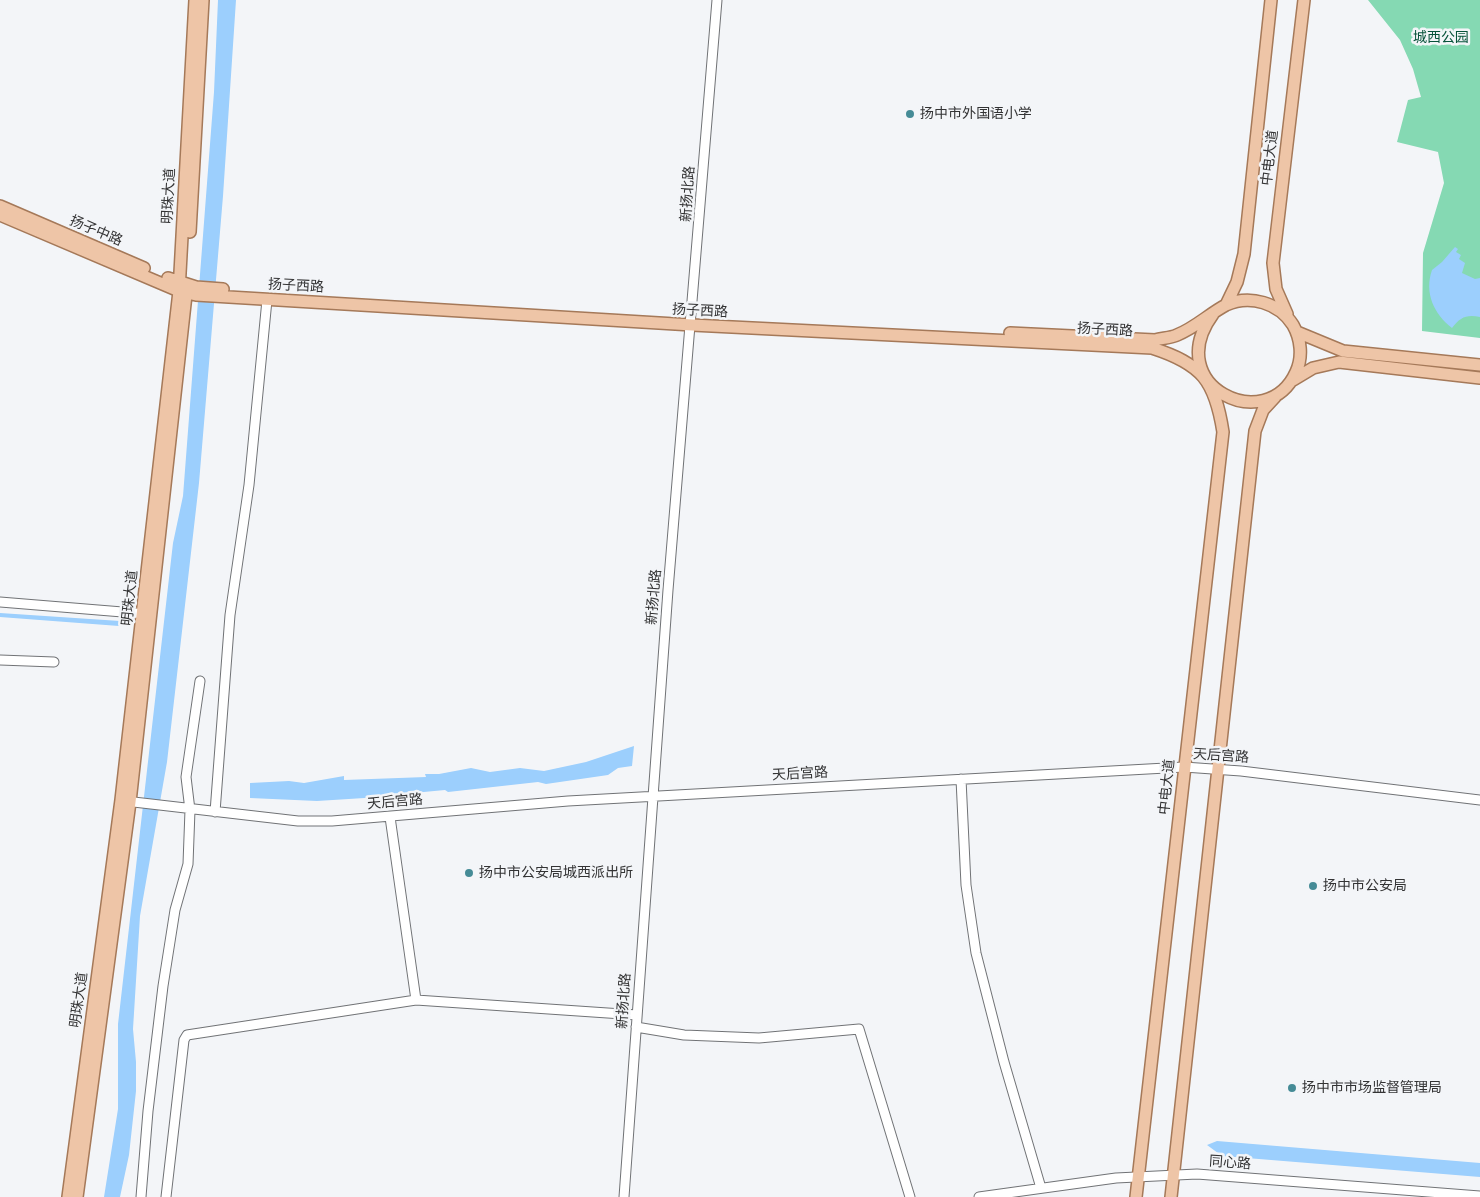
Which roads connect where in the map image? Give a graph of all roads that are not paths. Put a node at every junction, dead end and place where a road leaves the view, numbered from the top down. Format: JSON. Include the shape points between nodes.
{"nodes":[{"id":1,"x":195,"y":0,"type":"edge"},
{"id":2,"x":203,"y":0,"type":"edge"},
{"id":3,"x":717,"y":0,"type":"edge"},
{"id":4,"x":1271,"y":0,"type":"edge"},
{"id":5,"x":1304,"y":0,"type":"edge"},
{"id":6,"x":0,"y":206,"type":"edge"},
{"id":7,"x":0,"y":215,"type":"edge"},
{"id":8,"x":187,"y":289,"type":"junction"},
{"id":9,"x":222,"y":293,"type":"junction"},
{"id":10,"x":267,"y":300,"type":"junction"},
{"id":11,"x":1226,"y":305,"type":"junction"},
{"id":12,"x":1213,"y":314,"type":"junction"},
{"id":13,"x":1288,"y":318,"type":"junction"},
{"id":14,"x":692,"y":322,"type":"junction"},
{"id":15,"x":1297,"y":332,"type":"junction"},
{"id":16,"x":1480,"y":365,"type":"edge"},
{"id":17,"x":1480,"y":378,"type":"edge"},
{"id":18,"x":1210,"y":383,"type":"junction"},
{"id":19,"x":1288,"y":384,"type":"junction"},
{"id":20,"x":1278,"y":394,"type":"junction"},
{"id":21,"x":0,"y":602,"type":"edge"},
{"id":22,"x":148,"y":614,"type":"junction"},
{"id":23,"x":0,"y":660,"type":"edge"},
{"id":24,"x":54,"y":662,"type":"dead end"},
{"id":25,"x":200,"y":680,"type":"dead end"},
{"id":26,"x":1184,"y":767,"type":"junction"},
{"id":27,"x":1217,"y":768,"type":"junction"},
{"id":28,"x":961,"y":779,"type":"junction"},
{"id":29,"x":653,"y":796,"type":"junction"},
{"id":30,"x":1480,"y":800,"type":"edge"},
{"id":31,"x":129,"y":802,"type":"junction"},
{"id":32,"x":190,"y":810,"type":"junction"},
{"id":33,"x":215,"y":812,"type":"junction"},
{"id":34,"x":390,"y":817,"type":"junction"},
{"id":35,"x":416,"y":1000,"type":"junction"},
{"id":36,"x":637,"y":1015,"type":"junction"},
{"id":37,"x":636,"y":1028,"type":"junction"},
{"id":38,"x":1174,"y":1174,"type":"junction"},
{"id":39,"x":1139,"y":1176,"type":"junction"},
{"id":40,"x":1040,"y":1188,"type":"junction"},
{"id":41,"x":1480,"y":1196,"type":"edge"},
{"id":42,"x":68,"y":1197,"type":"edge"},
{"id":43,"x":77,"y":1197,"type":"edge"},
{"id":44,"x":141,"y":1197,"type":"edge"},
{"id":45,"x":166,"y":1197,"type":"edge"},
{"id":46,"x":624,"y":1197,"type":"edge"},
{"id":47,"x":910,"y":1197,"type":"edge"},
{"id":48,"x":979,"y":1197,"type":"edge"},
{"id":49,"x":1136,"y":1197,"type":"edge"},
{"id":50,"x":1171,"y":1197,"type":"edge"}],
"edges":[{"from":1,"to":8,"type":"main road","name":"明珠大道"},
{"from":2,"to":8,"type":"main road","name":"明珠大道"},
{"from":3,"to":14,"type":"street","name":"新扬北路"},
{"from":4,"to":11,"type":"main road","name":"中电大道","via":[[1244,254],[1237,282]]},
{"from":5,"to":13,"type":"main road","name":"中电大道","via":[[1273,263],[1276,288]]},
{"from":6,"to":8,"type":"main road","name":"扬子中路"},
{"from":7,"to":8,"type":"main road","name":"扬子中路"},
{"from":8,"to":9,"type":"main road","name":"扬子西路"},
{"from":8,"to":22,"type":"main road","name":"明珠大道"},
{"from":9,"to":10,"type":"main road","name":"扬子西路"},
{"from":9,"to":14,"type":"main road","name":"扬子西路"},
{"from":10,"to":14,"type":"main road","name":"扬子西路"},
{"from":10,"to":33,"type":"street","via":[[249,485],[230,615]]},
{"from":11,"to":12,"type":"main road"},
{"from":11,"to":13,"type":"main road","via":[[1242,300],[1260,301],[1276,307]]},
{"from":12,"to":14,"type":"main road","name":"扬子西路","via":[[1176,336],[1155,340]]},
{"from":12,"to":18,"type":"main road","via":[[1204,327],[1198,356]]},
{"from":13,"to":15,"type":"main road"},
{"from":14,"to":18,"type":"main road","name":"扬子西路","via":[[1152,348],[1178,356]]},
{"from":14,"to":29,"type":"street","name":"新扬北路"},
{"from":15,"to":16,"type":"main road","via":[[1344,351]]},
{"from":15,"to":19,"type":"main road","via":[[1300,359]]},
{"from":17,"to":19,"type":"main road","via":[[1339,362],[1306,372]]},
{"from":18,"to":20,"type":"main road","via":[[1234,400],[1264,400]]},
{"from":18,"to":26,"type":"main road","name":"中电大道","via":[[1219,404],[1223,432]]},
{"from":19,"to":20,"type":"main road"},
{"from":20,"to":27,"type":"main road","via":[[1263,410],[1255,431]]},
{"from":21,"to":22,"type":"street"},
{"from":22,"to":31,"type":"main road","name":"明珠大道"},
{"from":23,"to":24,"type":"street"},
{"from":25,"to":32,"type":"street","via":[[186,776]]},
{"from":26,"to":27,"type":"street","name":"天后宫路"},
{"from":26,"to":28,"type":"street","name":"天后宫路"},
{"from":26,"to":39,"type":"main road","name":"中电大道"},
{"from":27,"to":30,"type":"street","name":"天后宫路"},
{"from":27,"to":38,"type":"main road"},
{"from":28,"to":29,"type":"street","name":"天后宫路"},
{"from":28,"to":40,"type":"street","via":[[966,885],[976,953]]},
{"from":29,"to":34,"type":"street","name":"天后宫路"},
{"from":29,"to":36,"type":"street","name":"新扬北路"},
{"from":31,"to":32,"type":"street","name":"天后宫路"},
{"from":31,"to":42,"type":"main road","name":"明珠大道"},
{"from":31,"to":43,"type":"main road","name":"明珠大道"},
{"from":32,"to":33,"type":"street","name":"天后宫路"},
{"from":32,"to":44,"type":"street","via":[[188,864],[175,910],[163,986]]},
{"from":33,"to":34,"type":"street","name":"天后宫路","via":[[298,821]]},
{"from":34,"to":35,"type":"street"},
{"from":35,"to":36,"type":"street"},
{"from":35,"to":45,"type":"street","via":[[187,1035]]},
{"from":36,"to":37,"type":"street","name":"新扬北路"},
{"from":37,"to":46,"type":"street","name":"新扬北路"},
{"from":37,"to":47,"type":"street","via":[[684,1035],[759,1038],[859,1029]]},
{"from":38,"to":39,"type":"street","name":"同心路"},
{"from":38,"to":41,"type":"street","name":"同心路"},
{"from":38,"to":50,"type":"main road"},
{"from":39,"to":40,"type":"street","name":"同心路"},
{"from":39,"to":49,"type":"main road","name":"中电大道"},
{"from":40,"to":48,"type":"street","name":"同心路"}]}
